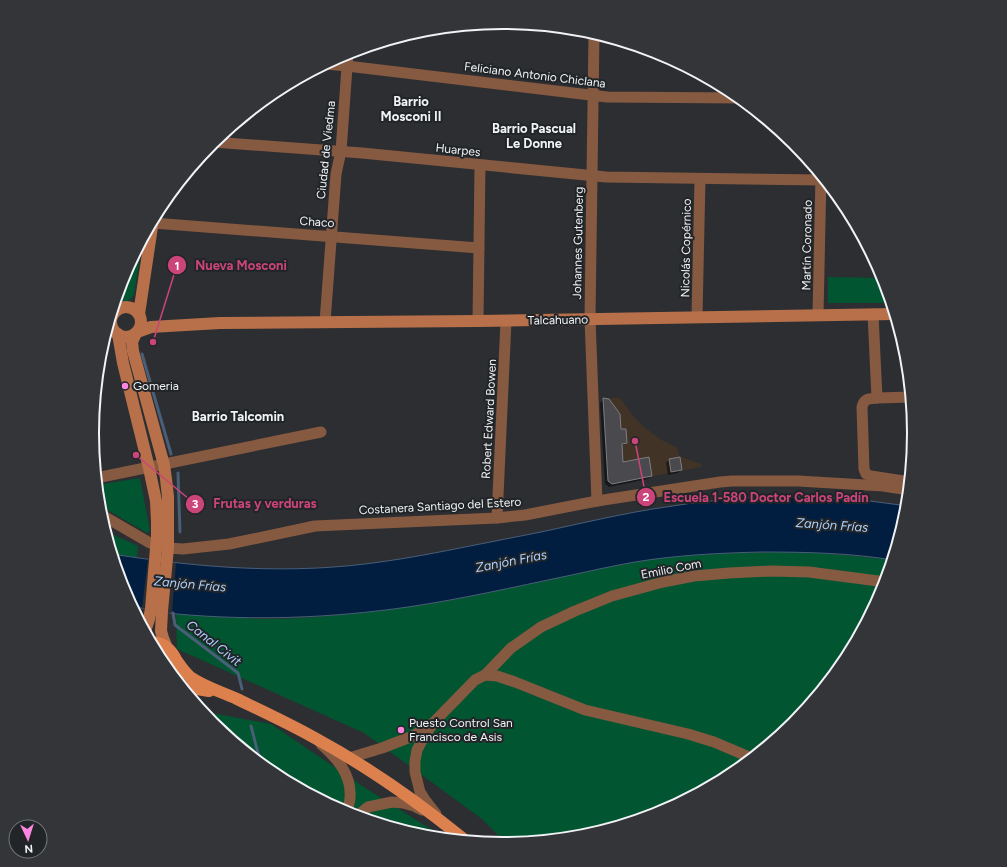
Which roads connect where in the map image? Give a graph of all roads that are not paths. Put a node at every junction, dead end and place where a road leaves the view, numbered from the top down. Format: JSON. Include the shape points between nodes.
{"nodes":[{"id":1,"x":594,"y":40,"type":"edge"},
{"id":2,"x":347,"y":61,"type":"edge"},
{"id":3,"x":338,"y":65,"type":"edge"},
{"id":4,"x":347,"y":66,"type":"junction"},
{"id":5,"x":593,"y":96,"type":"junction"},
{"id":6,"x":729,"y":98,"type":"edge"},
{"id":7,"x":222,"y":143,"type":"edge"},
{"id":8,"x":341,"y":151,"type":"junction"},
{"id":9,"x":480,"y":165,"type":"junction"},
{"id":10,"x":592,"y":176,"type":"junction"},
{"id":11,"x":817,"y":178,"type":"edge"},
{"id":12,"x":700,"y":179,"type":"junction"},
{"id":13,"x":821,"y":183,"type":"edge"},
{"id":14,"x":158,"y":222,"type":"edge"},
{"id":15,"x":151,"y":234,"type":"edge"},
{"id":16,"x":331,"y":236,"type":"junction"},
{"id":17,"x":479,"y":248,"type":"junction"},
{"id":18,"x":118,"y":310,"type":"edge"},
{"id":19,"x":874,"y":314,"type":"junction"},
{"id":20,"x":890,"y":314,"type":"edge"},
{"id":21,"x":140,"y":315,"type":"junction"},
{"id":22,"x":818,"y":315,"type":"junction"},
{"id":23,"x":697,"y":317,"type":"junction"},
{"id":24,"x":590,"y":319,"type":"junction"},
{"id":25,"x":478,"y":321,"type":"junction"},
{"id":26,"x":506,"y":321,"type":"junction"},
{"id":27,"x":325,"y":322,"type":"junction"},
{"id":28,"x":220,"y":323,"type":"junction"},
{"id":29,"x":114,"y":332,"type":"edge"},
{"id":30,"x":137,"y":332,"type":"junction"},
{"id":31,"x":906,"y":397,"type":"edge"},
{"id":32,"x":877,"y":398,"type":"junction"},
{"id":33,"x":321,"y":432,"type":"dead end"},
{"id":34,"x":164,"y":465,"type":"junction"},
{"id":35,"x":149,"y":468,"type":"junction"},
{"id":36,"x":101,"y":477,"type":"edge"},
{"id":37,"x":905,"y":481,"type":"edge"},
{"id":38,"x":904,"y":489,"type":"edge"},
{"id":39,"x":597,"y":501,"type":"junction"},
{"id":40,"x":497,"y":518,"type":"junction"},
{"id":41,"x":109,"y":519,"type":"edge"},
{"id":42,"x":156,"y":545,"type":"junction"},
{"id":43,"x":168,"y":548,"type":"junction"},
{"id":44,"x":161,"y":561,"type":"junction"},
{"id":45,"x":880,"y":581,"type":"edge"},
{"id":46,"x":156,"y":610,"type":"junction"},
{"id":47,"x":148,"y":625,"type":"edge"},
{"id":48,"x":158,"y":643,"type":"edge"},
{"id":49,"x":167,"y":648,"type":"junction"},
{"id":50,"x":177,"y":661,"type":"junction"},
{"id":51,"x":177,"y":672,"type":"edge"},
{"id":52,"x":486,"y":675,"type":"junction"},
{"id":53,"x":190,"y":689,"type":"edge"},
{"id":54,"x":230,"y":696,"type":"junction"},
{"id":55,"x":434,"y":722,"type":"junction"},
{"id":56,"x":313,"y":737,"type":"junction"},
{"id":57,"x":747,"y":756,"type":"edge"},
{"id":58,"x":349,"y":758,"type":"junction"},
{"id":59,"x":348,"y":807,"type":"edge"},
{"id":60,"x":362,"y":812,"type":"edge"},
{"id":61,"x":440,"y":820,"type":"junction"},
{"id":62,"x":459,"y":836,"type":"edge"}],
"edges":[{"from":1,"to":5,"type":"street","name":"Johannes Gutenberg"},
{"from":2,"to":4,"type":"street","name":"Ciudad de Viedma"},
{"from":3,"to":4,"type":"street","name":"Feliciano Antonio Chiclana"},
{"from":4,"to":5,"type":"street","name":"Feliciano Antonio Chiclana"},
{"from":4,"to":8,"type":"street","name":"Ciudad de Viedma"},
{"from":5,"to":6,"type":"street","name":"Feliciano Antonio Chiclana"},
{"from":5,"to":10,"type":"street","name":"Johannes Gutenberg"},
{"from":7,"to":8,"type":"street","name":"Huarpes"},
{"from":8,"to":9,"type":"street","name":"Huarpes"},
{"from":8,"to":16,"type":"street","name":"Ciudad de Viedma","via":[[336,174]]},
{"from":9,"to":10,"type":"street","name":"Huarpes"},
{"from":9,"to":17,"type":"street"},
{"from":10,"to":12,"type":"street","name":"Huarpes"},
{"from":10,"to":24,"type":"street","name":"Johannes Gutenberg"},
{"from":11,"to":12,"type":"street","name":"Huarpes"},
{"from":12,"to":23,"type":"street","name":"Nicolás Copérnico"},
{"from":13,"to":22,"type":"street","name":"Martín Coronado"},
{"from":14,"to":16,"type":"street","name":"Chaco"},
{"from":15,"to":21,"type":"street"},
{"from":16,"to":17,"type":"street","name":"Chaco"},
{"from":16,"to":27,"type":"street","name":"Ciudad de Viedma"},
{"from":17,"to":25,"type":"street"},
{"from":18,"to":21,"type":"street","via":[[132,308]]},
{"from":19,"to":20,"type":"street","name":"Talcahuano"},
{"from":19,"to":22,"type":"street","name":"Talcahuano"},
{"from":19,"to":32,"type":"street"},
{"from":21,"to":28,"type":"street","name":"Talcahuano"},
{"from":21,"to":30,"type":"street","via":[[141,325]]},
{"from":22,"to":23,"type":"street","name":"Talcahuano"},
{"from":23,"to":24,"type":"street","name":"Talcahuano"},
{"from":24,"to":26,"type":"street","name":"Talcahuano"},
{"from":24,"to":39,"type":"street","name":"Johannes Gutenberg"},
{"from":25,"to":26,"type":"street","name":"Talcahuano"},
{"from":25,"to":27,"type":"street","name":"Talcahuano"},
{"from":26,"to":40,"type":"street","name":"Robert Edward Bowen"},
{"from":27,"to":28,"type":"street","name":"Talcahuano"},
{"from":28,"to":30,"type":"street","name":"Talcahuano","via":[[151,327]]},
{"from":29,"to":30,"type":"street","via":[[127,337]]},
{"from":29,"to":35,"type":"street"},
{"from":30,"to":34,"type":"street","via":[[132,342],[133,351]]},
{"from":31,"to":32,"type":"street"},
{"from":32,"to":37,"type":"street","via":[[868,399],[863,402],[862,407],[864,470],[871,476]]},
{"from":33,"to":34,"type":"street"},
{"from":34,"to":35,"type":"street"},
{"from":34,"to":43,"type":"street","via":[[168,497]]},
{"from":35,"to":36,"type":"street"},
{"from":35,"to":42,"type":"street","via":[[156,501]]},
{"from":38,"to":39,"type":"street","name":"Costanera Santiago del Estero","via":[[798,481],[732,481]]},
{"from":39,"to":40,"type":"street","name":"Costanera Santiago del Estero"},
{"from":40,"to":43,"type":"street","name":"Costanera Santiago del Estero","via":[[315,526],[224,545],[183,550]]},
{"from":41,"to":42,"type":"street","name":"Costanera Santiago del Estero"},
{"from":42,"to":43,"type":"street","name":"Costanera Santiago del Estero"},
{"from":42,"to":44,"type":"street"},
{"from":43,"to":44,"type":"street"},
{"from":44,"to":46,"type":"street"},
{"from":45,"to":52,"type":"street","name":"Emilio Com","via":[[808,572],[771,571],[729,572],[663,582],[612,596],[541,627],[511,648]]},
{"from":46,"to":47,"type":"street"},
{"from":46,"to":49,"type":"street"},
{"from":48,"to":49,"type":"main road"},
{"from":49,"to":50,"type":"main road"},
{"from":50,"to":51,"type":"main road"},
{"from":50,"to":54,"type":"main road","via":[[191,677]]},
{"from":52,"to":55,"type":"street","name":"Emilio Com","via":[[475,680]]},
{"from":52,"to":57,"type":"street","via":[[515,682],[585,710],[688,734]]},
{"from":53,"to":54,"type":"main road"},
{"from":54,"to":56,"type":"main road"},
{"from":55,"to":58,"type":"street","via":[[413,736]]},
{"from":55,"to":61,"type":"street","via":[[418,750],[416,772],[420,792]]},
{"from":56,"to":58,"type":"main road"},
{"from":56,"to":59,"type":"street","via":[[328,750],[345,771],[349,782]]},
{"from":58,"to":61,"type":"main road"},
{"from":60,"to":61,"type":"street","via":[[368,807],[403,802]]},
{"from":61,"to":62,"type":"main road"}]}
